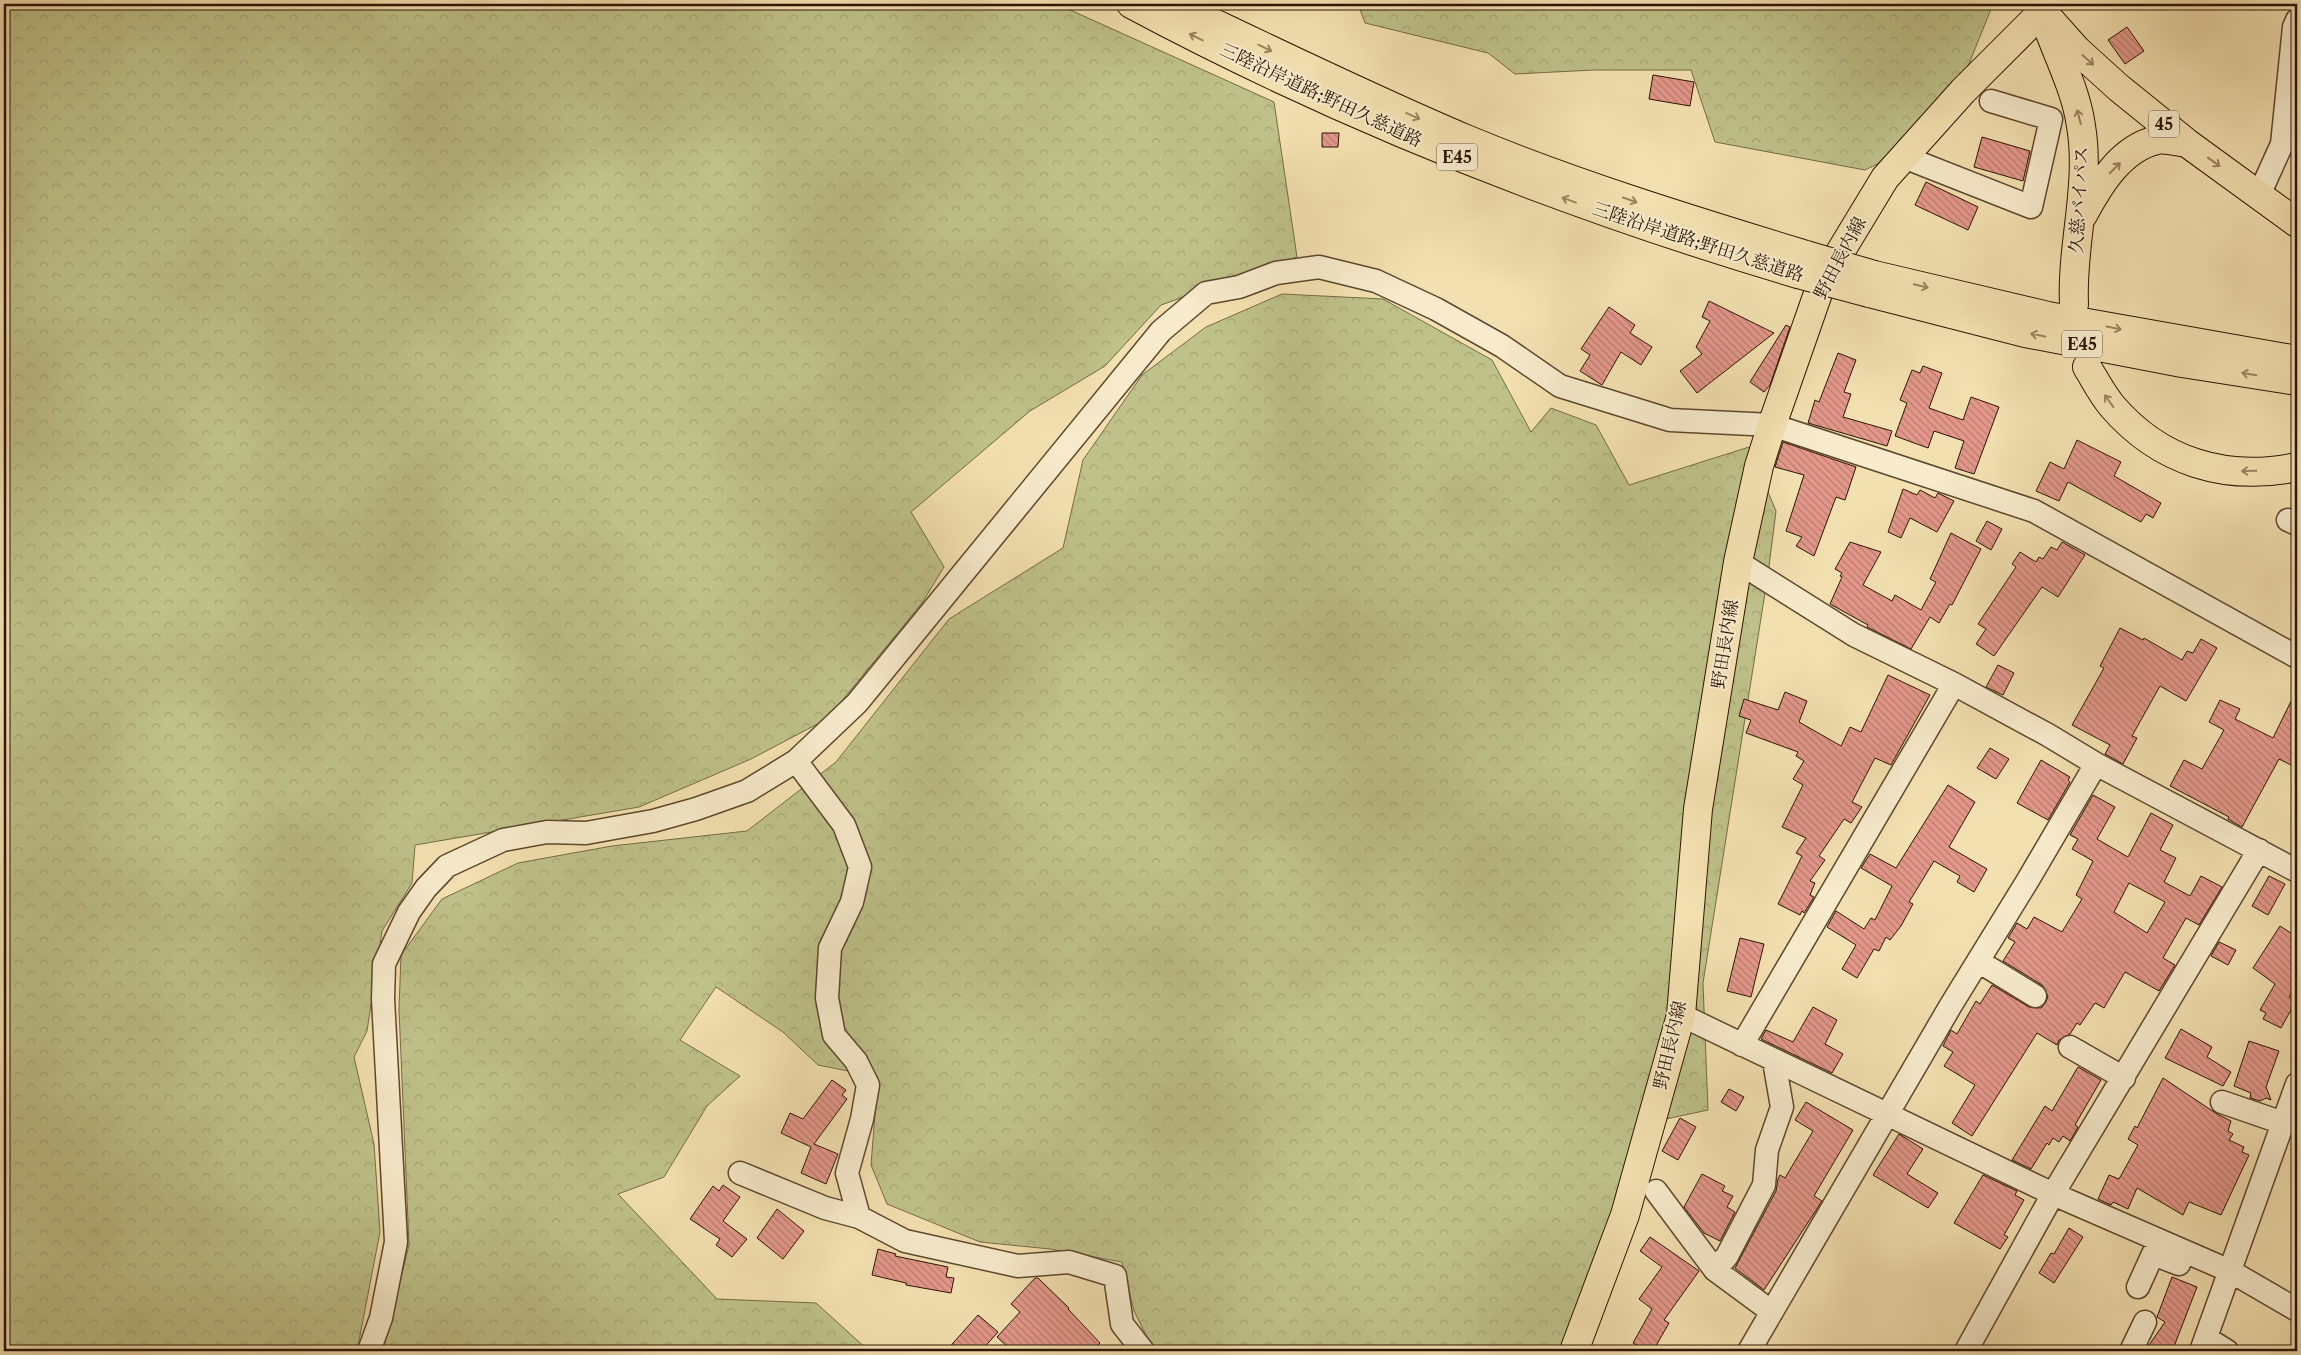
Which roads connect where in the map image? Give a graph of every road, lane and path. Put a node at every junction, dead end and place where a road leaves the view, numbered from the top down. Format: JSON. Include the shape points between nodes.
{"nodes":[{"id":1,"x":1131,"y":4,"type":"edge"},
{"id":2,"x":1174,"y":4,"type":"edge"},
{"id":3,"x":2043,"y":6,"type":"edge"},
{"id":4,"x":2297,"y":20,"type":"edge"},
{"id":5,"x":1991,"y":100,"type":"dead end"},
{"id":6,"x":2187,"y":143,"type":"junction"},
{"id":7,"x":1904,"y":157,"type":"junction"},
{"id":8,"x":2259,"y":195,"type":"junction"},
{"id":9,"x":2079,"y":223,"type":"junction"},
{"id":10,"x":2297,"y":223,"type":"edge"},
{"id":11,"x":1802,"y":265,"type":"junction"},
{"id":12,"x":1871,"y":284,"type":"junction"},
{"id":13,"x":2074,"y":304,"type":"dead end"},
{"id":14,"x":2297,"y":360,"type":"edge"},
{"id":15,"x":2087,"y":367,"type":"dead end"},
{"id":16,"x":2297,"y":381,"type":"edge"},
{"id":17,"x":1772,"y":425,"type":"junction"},
{"id":18,"x":2297,"y":467,"type":"edge"},
{"id":19,"x":1738,"y":562,"type":"junction"},
{"id":20,"x":2297,"y":657,"type":"edge"},
{"id":21,"x":1954,"y":684,"type":"junction"},
{"id":22,"x":796,"y":761,"type":"junction"},
{"id":23,"x":2096,"y":764,"type":"junction"},
{"id":24,"x":2259,"y":850,"type":"junction"},
{"id":25,"x":2297,"y":871,"type":"edge"},
{"id":26,"x":1978,"y":961,"type":"junction"},
{"id":27,"x":2035,"y":996,"type":"dead end"},
{"id":28,"x":1681,"y":1015,"type":"junction"},
{"id":29,"x":1742,"y":1046,"type":"junction"},
{"id":30,"x":2070,"y":1047,"type":"dead end"},
{"id":31,"x":1774,"y":1061,"type":"junction"},
{"id":32,"x":2124,"y":1078,"type":"junction"},
{"id":33,"x":2297,"y":1084,"type":"edge"},
{"id":34,"x":2222,"y":1102,"type":"dead end"},
{"id":35,"x":1889,"y":1114,"type":"junction"},
{"id":36,"x":2283,"y":1124,"type":"junction"},
{"id":37,"x":740,"y":1173,"type":"dead end"},
{"id":38,"x":1656,"y":1191,"type":"dead end"},
{"id":39,"x":2054,"y":1194,"type":"junction"},
{"id":40,"x":859,"y":1216,"type":"junction"},
{"id":41,"x":1715,"y":1270,"type":"junction"},
{"id":42,"x":2228,"y":1278,"type":"junction"},
{"id":43,"x":2138,"y":1287,"type":"dead end"},
{"id":44,"x":2297,"y":1310,"type":"edge"},
{"id":45,"x":1772,"y":1312,"type":"junction"},
{"id":46,"x":2145,"y":1322,"type":"dead end"},
{"id":47,"x":2204,"y":1345,"type":"edge"},
{"id":48,"x":369,"y":1351,"type":"edge"},
{"id":49,"x":1143,"y":1351,"type":"edge"},
{"id":50,"x":1574,"y":1351,"type":"edge"},
{"id":51,"x":1749,"y":1351,"type":"edge"},
{"id":52,"x":1966,"y":1351,"type":"edge"},
{"id":53,"x":2131,"y":1351,"type":"edge"},
{"id":54,"x":2227,"y":1351,"type":"edge"}],
"edges":[{"from":11,"to":1,"type":"main road","name":"三陸沿岸道路;野田久慈道路","number":"E45","one_way":true,"via":[[1692,243],[1464,160],[1322,98]]},
{"from":2,"to":11,"type":"main road","name":"三陸沿岸道路;野田久慈道路","number":"E45","one_way":true,"via":[[1468,140]]},
{"from":3,"to":6,"type":"main road","number":"45","one_way":true,"via":[[2077,50]]},
{"from":3,"to":7,"type":"main road","name":"野田長内線"},
{"from":9,"to":3,"type":"main road","name":"久慈バイパス","number":"45","one_way":true,"via":[[2082,127]]},
{"from":4,"to":8,"type":"street","via":[[2282,144]]},
{"from":5,"to":7,"type":"street","via":[[2051,119],[2031,207]]},
{"from":6,"to":8,"type":"main road","number":"45","one_way":true},
{"from":9,"to":6,"type":"main road","number":"45","one_way":true,"via":[[2100,183],[2126,156],[2158,139]]},
{"from":7,"to":17,"type":"main road","name":"野田長内線","via":[[1885,178],[1822,282]]},
{"from":8,"to":10,"type":"main road","number":"45"},
{"from":9,"to":13,"type":"main road","name":"久慈バイパス","number":"45"},
{"from":11,"to":12,"type":"main road","name":"三陸沿岸道路;野田久慈道路","number":"E45","bridge":true},
{"from":12,"to":14,"type":"main road","name":"三陸沿岸道路;野田久慈道路","number":"E45","one_way":true},
{"from":16,"to":12,"type":"main road","name":"三陸沿岸道路;野田久慈道路","number":"E45","one_way":true,"via":[[2025,333]]},
{"from":18,"to":15,"type":"main road","one_way":true,"via":[[2228,471],[2200,466],[2159,448],[2110,404]]},
{"from":17,"to":19,"type":"main road","name":"野田長内線","via":[[1759,466]]},
{"from":17,"to":20,"type":"street","via":[[2034,511]]},
{"from":17,"to":22,"type":"street","via":[[1670,420],[1560,386],[1502,346],[1436,309],[1376,281],[1319,267],[1276,273],[1206,293],[1161,331],[857,703]]},
{"from":19,"to":21,"type":"street","via":[[1854,635]]},
{"from":19,"to":28,"type":"main road","name":"野田長内線","via":[[1698,809]]},
{"from":21,"to":23,"type":"street"},
{"from":21,"to":29,"type":"street"},
{"from":22,"to":40,"type":"street","via":[[844,825],[860,867],[852,902],[830,948],[827,998],[834,1035],[856,1061],[868,1085],[847,1173]]},
{"from":22,"to":48,"type":"street","via":[[747,791],[653,821],[586,833],[547,832],[502,840],[447,866],[426,888],[409,912],[384,964],[383,999],[396,1242],[381,1318]]},
{"from":23,"to":24,"type":"street"},
{"from":23,"to":26,"type":"street"},
{"from":24,"to":25,"type":"street"},
{"from":24,"to":32,"type":"street"},
{"from":26,"to":27,"type":"street"},
{"from":26,"to":35,"type":"street"},
{"from":28,"to":29,"type":"street"},
{"from":28,"to":50,"type":"main road","name":"野田長内線","via":[[1625,1215]]},
{"from":29,"to":31,"type":"street"},
{"from":30,"to":32,"type":"street"},
{"from":31,"to":35,"type":"street"},
{"from":31,"to":41,"type":"street","via":[[1782,1107],[1767,1150],[1764,1185],[1727,1256]]},
{"from":32,"to":39,"type":"street"},
{"from":33,"to":36,"type":"street"},
{"from":34,"to":36,"type":"street"},
{"from":35,"to":39,"type":"street"},
{"from":35,"to":45,"type":"street"},
{"from":36,"to":42,"type":"street"},
{"from":37,"to":40,"type":"street","via":[[826,1208]]},
{"from":38,"to":41,"type":"street"},
{"from":39,"to":42,"type":"street"},
{"from":39,"to":52,"type":"street"},
{"from":40,"to":49,"type":"street","via":[[905,1241],[1018,1266],[1069,1262],[1114,1276],[1122,1324]]},
{"from":41,"to":45,"type":"street"},
{"from":42,"to":43,"type":"street","via":[[2154,1254]]},
{"from":42,"to":44,"type":"street"},
{"from":42,"to":47,"type":"street"},
{"from":45,"to":51,"type":"street"},
{"from":46,"to":53,"type":"street"},
{"from":47,"to":54,"type":"street"}]}
